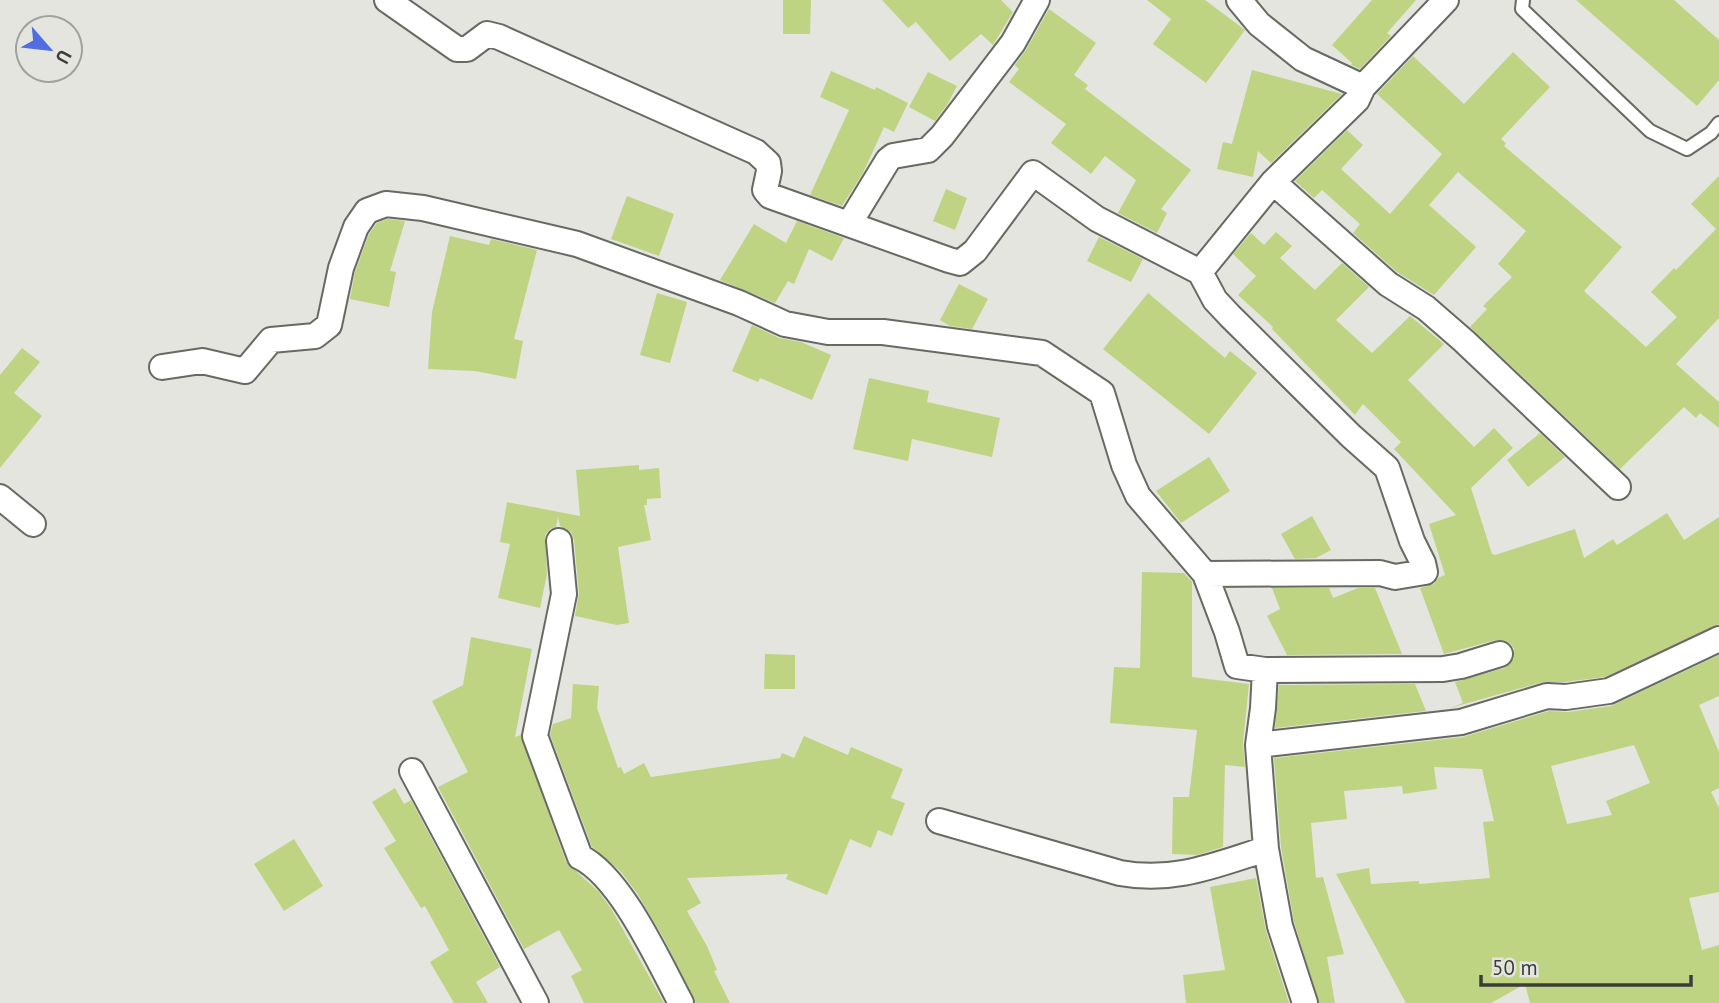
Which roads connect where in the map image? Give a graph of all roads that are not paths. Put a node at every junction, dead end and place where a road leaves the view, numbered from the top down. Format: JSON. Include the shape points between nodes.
{"nodes":[{"id":1,"x":387,"y":0,"type":"edge"},
{"id":2,"x":1037,"y":0,"type":"edge"},
{"id":3,"x":1239,"y":0,"type":"edge"},
{"id":4,"x":1446,"y":0,"type":"edge"},
{"id":5,"x":1523,"y":0,"type":"edge"},
{"id":6,"x":1363,"y":87,"type":"junction"},
{"id":7,"x":1719,"y":123,"type":"edge"},
{"id":8,"x":1273,"y":181,"type":"junction"},
{"id":9,"x":849,"y":224,"type":"junction"},
{"id":10,"x":1200,"y":272,"type":"junction"},
{"id":11,"x":162,"y":367,"type":"dead end"},
{"id":12,"x":1618,"y":487,"type":"dead end"},
{"id":13,"x":0,"y":497,"type":"edge"},
{"id":14,"x":33,"y":524,"type":"dead end"},
{"id":15,"x":559,"y":541,"type":"dead end"},
{"id":16,"x":1205,"y":574,"type":"junction"},
{"id":17,"x":1719,"y":639,"type":"edge"},
{"id":18,"x":1500,"y":654,"type":"dead end"},
{"id":19,"x":1265,"y":670,"type":"junction"},
{"id":20,"x":1258,"y":745,"type":"junction"},
{"id":21,"x":412,"y":771,"type":"dead end"},
{"id":22,"x":939,"y":821,"type":"dead end"},
{"id":23,"x":1266,"y":849,"type":"junction"},
{"id":24,"x":536,"y":1003,"type":"edge"},
{"id":25,"x":681,"y":1003,"type":"edge"},
{"id":26,"x":1305,"y":1003,"type":"edge"}],
"edges":[{"from":1,"to":9,"type":"street","via":[[457,49],[467,49],[491,34],[756,152],[768,163],[765,190],[770,196]]},
{"from":2,"to":9,"type":"street","via":[[1013,43],[942,136],[928,150],[888,160]]},
{"from":3,"to":6,"type":"street","via":[[1259,24],[1303,58]]},
{"from":4,"to":6,"type":"street"},
{"from":5,"to":7,"type":"lane","via":[[1522,9],[1650,131],[1687,149]]},
{"from":6,"to":8,"type":"street","via":[[1357,100]]},
{"from":8,"to":10,"type":"street"},
{"from":8,"to":12,"type":"street","via":[[1388,284],[1426,308],[1464,341]]},
{"from":9,"to":10,"type":"street","via":[[960,263],[975,251],[1033,173],[1097,219]]},
{"from":10,"to":16,"type":"street","via":[[1230,317],[1387,468],[1425,572],[1395,577],[1380,573]]},
{"from":11,"to":16,"type":"street","via":[[202,360],[245,371],[271,340],[315,336],[329,326],[341,268],[367,211],[386,204],[423,208],[577,244],[785,324],[1042,354],[1102,393],[1138,496]]},
{"from":13,"to":14,"type":"street"},
{"from":15,"to":25,"type":"street","via":[[564,594],[536,736],[580,857],[593,863],[629,908]]},
{"from":16,"to":19,"type":"street","via":[[1237,666]]},
{"from":17,"to":20,"type":"street","via":[[1594,695],[1547,696],[1461,722]]},
{"from":18,"to":19,"type":"street","via":[[1443,669]]},
{"from":19,"to":20,"type":"street"},
{"from":20,"to":23,"type":"street"},
{"from":21,"to":24,"type":"street"},
{"from":22,"to":23,"type":"street","via":[[1142,877],[1193,873]]},
{"from":23,"to":26,"type":"street","via":[[1280,926]]}]}
